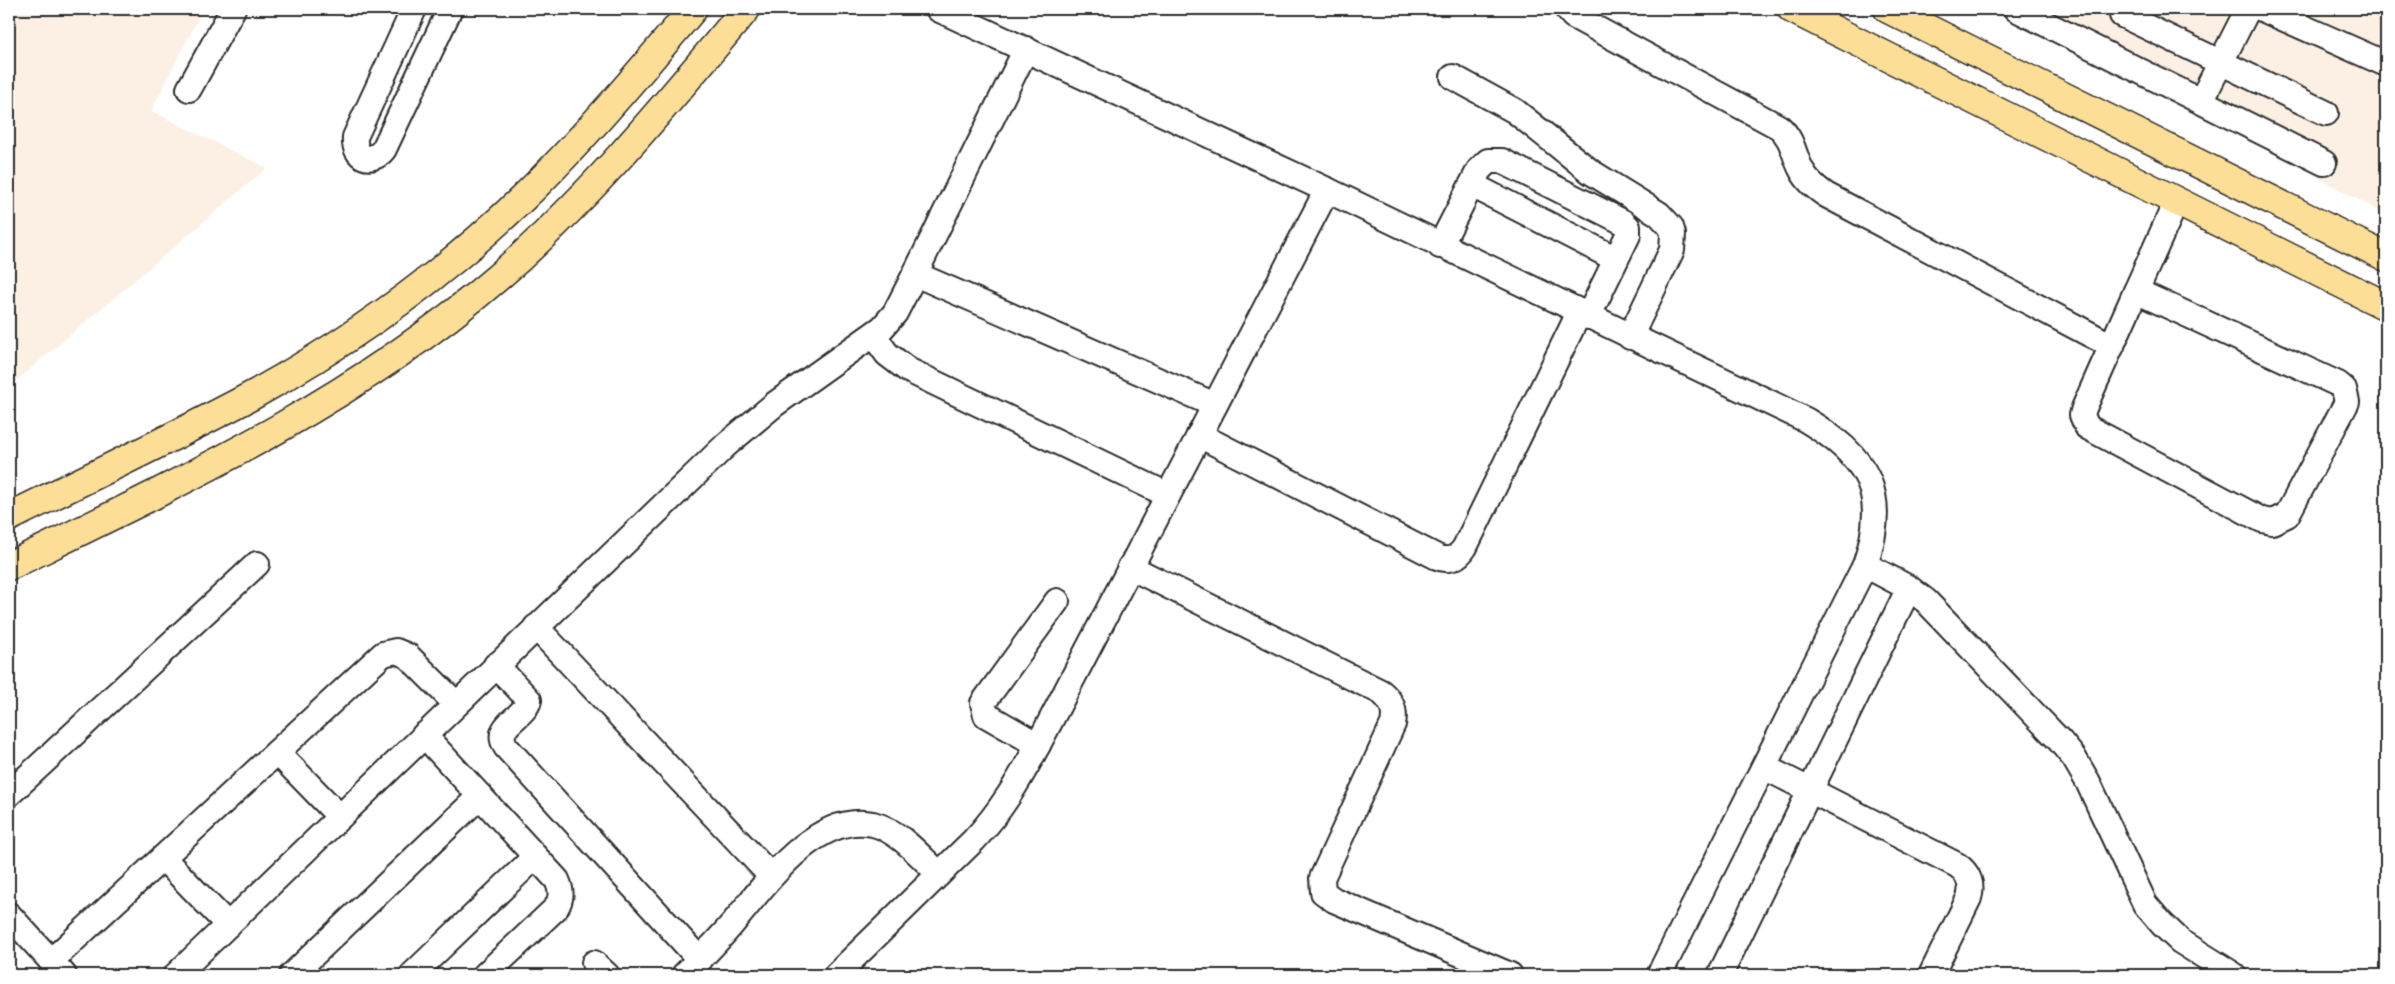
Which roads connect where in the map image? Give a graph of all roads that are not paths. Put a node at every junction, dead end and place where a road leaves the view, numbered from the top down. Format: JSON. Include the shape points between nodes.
{"nodes":[{"id":1,"x":233,"y":9,"type":"edge"},
{"id":2,"x":414,"y":9,"type":"edge"},
{"id":3,"x":450,"y":9,"type":"edge"},
{"id":4,"x":693,"y":9,"type":"edge"},
{"id":5,"x":746,"y":9,"type":"edge"},
{"id":6,"x":938,"y":9,"type":"edge"},
{"id":7,"x":1567,"y":9,"type":"edge"},
{"id":8,"x":1792,"y":9,"type":"edge"},
{"id":9,"x":1888,"y":9,"type":"edge"},
{"id":10,"x":2016,"y":9,"type":"edge"},
{"id":11,"x":2248,"y":9,"type":"edge"},
{"id":12,"x":2262,"y":9,"type":"edge"},
{"id":13,"x":2122,"y":15,"type":"dead end"},
{"id":14,"x":1026,"y":49,"type":"junction"},
{"id":15,"x":2220,"y":63,"type":"junction"},
{"id":16,"x":2386,"y":64,"type":"edge"},
{"id":17,"x":1452,"y":77,"type":"dead end"},
{"id":18,"x":189,"y":89,"type":"dead end"},
{"id":19,"x":2201,"y":101,"type":"junction"},
{"id":20,"x":2326,"y":113,"type":"dead end"},
{"id":21,"x":2324,"y":163,"type":"dead end"},
{"id":22,"x":1472,"y":185,"type":"junction"},
{"id":23,"x":1326,"y":190,"type":"junction"},
{"id":24,"x":2177,"y":200,"type":"junction"},
{"id":25,"x":1440,"y":246,"type":"junction"},
{"id":26,"x":2386,"y":257,"type":"edge"},
{"id":27,"x":1616,"y":259,"type":"junction"},
{"id":28,"x":915,"y":274,"type":"junction"},
{"id":29,"x":2136,"y":291,"type":"junction"},
{"id":30,"x":2386,"y":306,"type":"edge"},
{"id":31,"x":1584,"y":315,"type":"junction"},
{"id":32,"x":874,"y":336,"type":"junction"},
{"id":33,"x":1630,"y":337,"type":"junction"},
{"id":34,"x":2112,"y":346,"type":"junction"},
{"id":35,"x":1215,"y":405,"type":"junction"},
{"id":36,"x":1199,"y":435,"type":"junction"},
{"id":37,"x":1168,"y":495,"type":"junction"},
{"id":38,"x":9,"y":517,"type":"edge"},
{"id":39,"x":257,"y":564,"type":"dead end"},
{"id":40,"x":1865,"y":565,"type":"junction"},
{"id":41,"x":9,"y":566,"type":"edge"},
{"id":42,"x":1130,"y":567,"type":"junction"},
{"id":43,"x":1909,"y":588,"type":"junction"},
{"id":44,"x":1057,"y":602,"type":"dead end"},
{"id":45,"x":536,"y":626,"type":"junction"},
{"id":46,"x":496,"y":665,"type":"junction"},
{"id":47,"x":456,"y":704,"type":"junction"},
{"id":48,"x":424,"y":735,"type":"junction"},
{"id":49,"x":1038,"y":745,"type":"junction"},
{"id":50,"x":278,"y":752,"type":"junction"},
{"id":51,"x":1764,"y":767,"type":"junction"},
{"id":52,"x":10,"y":789,"type":"edge"},
{"id":53,"x":1810,"y":790,"type":"junction"},
{"id":54,"x":480,"y":796,"type":"junction"},
{"id":55,"x":340,"y":817,"type":"junction"},
{"id":56,"x":535,"y":857,"type":"junction"},
{"id":57,"x":163,"y":858,"type":"junction"},
{"id":58,"x":939,"y":874,"type":"junction"},
{"id":59,"x":772,"y":876,"type":"junction"},
{"id":60,"x":9,"y":915,"type":"edge"},
{"id":61,"x":228,"y":925,"type":"junction"},
{"id":62,"x":58,"y":968,"type":"edge"},
{"id":63,"x":692,"y":968,"type":"edge"},
{"id":64,"x":176,"y":975,"type":"edge"},
{"id":65,"x":292,"y":975,"type":"edge"},
{"id":66,"x":412,"y":975,"type":"edge"},
{"id":67,"x":486,"y":975,"type":"edge"},
{"id":68,"x":836,"y":975,"type":"edge"},
{"id":69,"x":1510,"y":975,"type":"edge"},
{"id":70,"x":1659,"y":975,"type":"edge"},
{"id":71,"x":1720,"y":975,"type":"edge"},
{"id":72,"x":1931,"y":975,"type":"edge"},
{"id":73,"x":2234,"y":975,"type":"edge"}],
"edges":[{"from":1,"to":18,"type":"lane"},
{"from":2,"to":3,"type":"lane","via":[[355,137],[354,145],[364,158],[380,155]]},
{"from":4,"to":38,"type":"main road","via":[[605,111],[522,199],[423,283],[320,354],[254,394]]},
{"from":5,"to":41,"type":"main road","via":[[604,176],[536,243],[456,312],[365,377],[315,408],[211,465]]},
{"from":6,"to":14,"type":"lane"},
{"from":7,"to":34,"type":"lane","via":[[1573,16],[1779,127],[1793,144],[1806,178],[1826,195]]},
{"from":8,"to":24,"type":"main road"},
{"from":9,"to":26,"type":"main road"},
{"from":10,"to":19,"type":"lane"},
{"from":11,"to":15,"type":"lane"},
{"from":12,"to":16,"type":"lane"},
{"from":13,"to":15,"type":"lane"},
{"from":14,"to":23,"type":"lane"},
{"from":14,"to":28,"type":"lane"},
{"from":15,"to":19,"type":"lane"},
{"from":15,"to":20,"type":"lane"},
{"from":17,"to":33,"type":"lane","via":[[1514,111],[1591,172],[1666,220],[1673,234],[1672,250]]},
{"from":19,"to":21,"type":"lane"},
{"from":22,"to":25,"type":"lane"},
{"from":22,"to":27,"type":"lane"},
{"from":22,"to":27,"type":"lane","via":[[1483,165],[1497,160],[1623,222],[1629,231]]},
{"from":23,"to":25,"type":"lane"},
{"from":23,"to":35,"type":"lane"},
{"from":24,"to":29,"type":"lane"},
{"from":24,"to":30,"type":"main road"},
{"from":25,"to":31,"type":"lane"},
{"from":27,"to":31,"type":"lane"},
{"from":28,"to":32,"type":"lane","via":[[895,313]]},
{"from":28,"to":35,"type":"lane"},
{"from":29,"to":34,"type":"lane"},
{"from":29,"to":34,"type":"lane","via":[[2344,389],[2347,402],[2286,515],[2272,522],[2262,520],[2087,427],[2082,415],[2084,408]]},
{"from":31,"to":33,"type":"lane"},
{"from":31,"to":36,"type":"lane","via":[[1465,547],[1451,559],[1436,557]]},
{"from":32,"to":37,"type":"lane","via":[[887,354],[908,370]]},
{"from":32,"to":45,"type":"lane","via":[[775,404],[740,433]]},
{"from":33,"to":40,"type":"lane","via":[[1806,420],[1848,451],[1873,488],[1876,508],[1875,531]]},
{"from":35,"to":36,"type":"lane"},
{"from":36,"to":37,"type":"lane"},
{"from":37,"to":42,"type":"lane"},
{"from":39,"to":52,"type":"lane"},
{"from":40,"to":43,"type":"lane"},
{"from":40,"to":51,"type":"lane"},
{"from":42,"to":49,"type":"lane"},
{"from":42,"to":69,"type":"lane","via":[[1388,698],[1395,715],[1393,724],[1322,878],[1323,892],[1334,900]]},
{"from":43,"to":53,"type":"lane"},
{"from":43,"to":73,"type":"lane","via":[[1930,605],[2074,758],[2145,904],[2180,941]]},
{"from":44,"to":49,"type":"lane","via":[[983,704],[986,715]]},
{"from":45,"to":46,"type":"lane"},
{"from":45,"to":59,"type":"lane"},
{"from":46,"to":47,"type":"lane"},
{"from":46,"to":63,"type":"lane","via":[[529,700],[503,731],[506,747]]},
{"from":47,"to":48,"type":"lane"},
{"from":47,"to":50,"type":"lane","via":[[408,656],[402,652],[389,652],[383,654]]},
{"from":48,"to":54,"type":"lane"},
{"from":48,"to":55,"type":"lane"},
{"from":49,"to":58,"type":"lane","via":[[992,820]]},
{"from":50,"to":55,"type":"lane"},
{"from":50,"to":57,"type":"lane"},
{"from":51,"to":53,"type":"lane"},
{"from":51,"to":70,"type":"lane"},
{"from":53,"to":71,"type":"lane"},
{"from":53,"to":72,"type":"lane","via":[[1958,865],[1967,874],[1971,886],[1969,898]]},
{"from":54,"to":56,"type":"lane"},
{"from":54,"to":65,"type":"lane"},
{"from":55,"to":61,"type":"lane"},
{"from":56,"to":66,"type":"lane"},
{"from":56,"to":67,"type":"lane","via":[[557,880],[562,892],[560,901]]},
{"from":57,"to":61,"type":"lane"},
{"from":57,"to":62,"type":"lane"},
{"from":58,"to":59,"type":"lane","via":[[890,833],[874,824],[858,823],[824,833]]},
{"from":58,"to":68,"type":"lane"},
{"from":59,"to":63,"type":"lane"},
{"from":60,"to":62,"type":"lane"},
{"from":61,"to":64,"type":"lane"}]}
